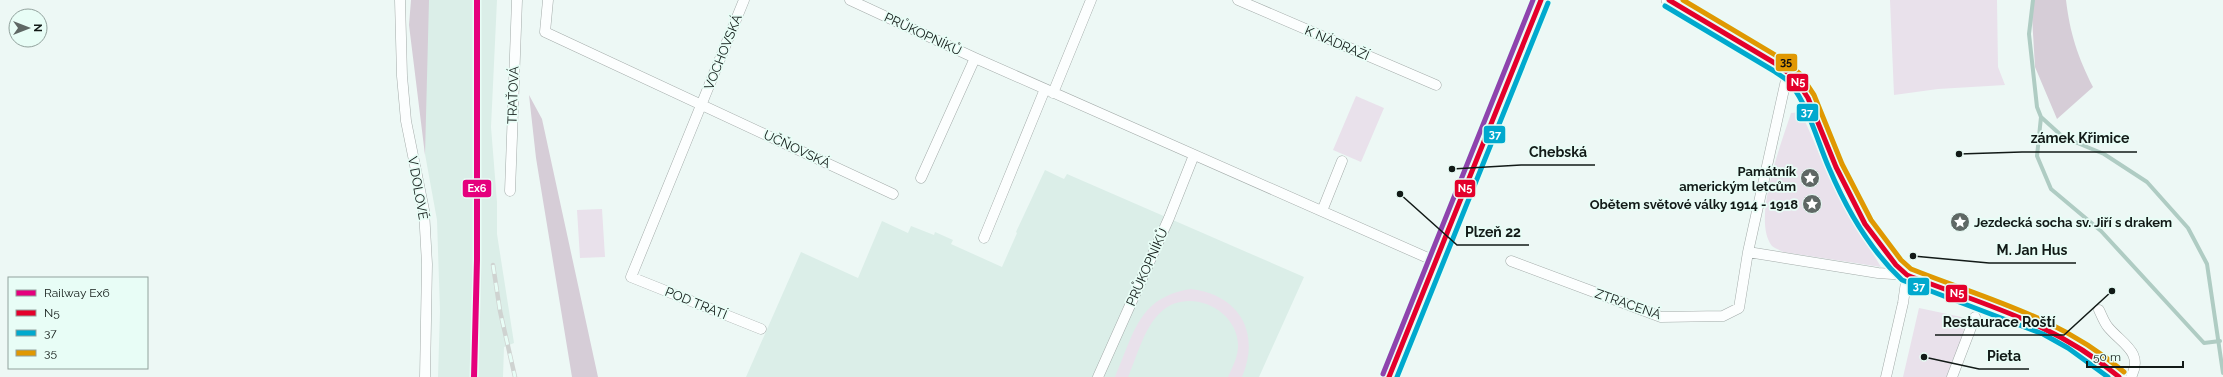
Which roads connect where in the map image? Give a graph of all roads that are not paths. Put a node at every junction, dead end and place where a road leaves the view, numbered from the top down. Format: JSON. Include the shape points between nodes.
{"nodes":[{"id":1,"x":400,"y":0,"type":"edge"},
{"id":2,"x":516,"y":0,"type":"edge"},
{"id":3,"x":548,"y":0,"type":"edge"},
{"id":4,"x":744,"y":0,"type":"edge"},
{"id":5,"x":850,"y":0,"type":"edge"},
{"id":6,"x":1091,"y":0,"type":"edge"},
{"id":7,"x":1238,"y":0,"type":"edge"},
{"id":8,"x":1541,"y":0,"type":"edge"},
{"id":9,"x":1669,"y":0,"type":"edge"},
{"id":10,"x":975,"y":58,"type":"junction"},
{"id":11,"x":1783,"y":68,"type":"junction"},
{"id":12,"x":1436,"y":85,"type":"dead end"},
{"id":13,"x":1049,"y":91,"type":"junction"},
{"id":14,"x":702,"y":105,"type":"junction"},
{"id":15,"x":1194,"y":155,"type":"junction"},
{"id":16,"x":1342,"y":161,"type":"dead end"},
{"id":17,"x":921,"y":178,"type":"dead end"},
{"id":18,"x":510,"y":191,"type":"dead end"},
{"id":19,"x":893,"y":194,"type":"dead end"},
{"id":20,"x":1322,"y":211,"type":"junction"},
{"id":21,"x":984,"y":238,"type":"dead end"},
{"id":22,"x":1748,"y":252,"type":"junction"},
{"id":23,"x":1511,"y":261,"type":"dead end"},
{"id":24,"x":1437,"y":262,"type":"junction"},
{"id":25,"x":1907,"y":275,"type":"junction"},
{"id":26,"x":2099,"y":310,"type":"dead end"},
{"id":27,"x":1975,"y":317,"type":"dead end"},
{"id":28,"x":762,"y":329,"type":"dead end"},
{"id":29,"x":426,"y":377,"type":"edge"},
{"id":30,"x":1098,"y":377,"type":"edge"},
{"id":31,"x":1389,"y":377,"type":"edge"},
{"id":32,"x":1886,"y":377,"type":"edge"},
{"id":33,"x":1952,"y":377,"type":"edge"},
{"id":34,"x":2119,"y":377,"type":"edge"},
{"id":35,"x":2131,"y":377,"type":"edge"}],
"edges":[{"from":1,"to":29,"type":"street","name":"V DOLOVĚ","via":[[406,121],[424,210],[427,264]]},
{"from":2,"to":18,"type":"street","name":"TRAŤOVÁ"},
{"from":3,"to":14,"type":"street","name":"UČŇOVSKÁ","via":[[545,32]]},
{"from":4,"to":14,"type":"street","name":"VOCHOVSKÁ"},
{"from":5,"to":10,"type":"street","name":"PRŮKOPNÍKŮ"},
{"from":6,"to":13,"type":"street"},
{"from":7,"to":12,"type":"street","name":"K NÁDRAŽÍ"},
{"from":8,"to":24,"type":"street"},
{"from":9,"to":11,"type":"street"},
{"from":10,"to":13,"type":"street","name":"PRŮKOPNÍKŮ"},
{"from":10,"to":17,"type":"street","name":"PRŮKOPNÍKŮ"},
{"from":11,"to":22,"type":"street"},
{"from":11,"to":25,"type":"street","via":[[1801,86],[1808,98],[1836,166],[1865,224],[1896,265]]},
{"from":13,"to":15,"type":"street","name":"PRŮKOPNÍKŮ"},
{"from":13,"to":21,"type":"street"},
{"from":14,"to":19,"type":"street","name":"UČŇOVSKÁ"},
{"from":14,"to":28,"type":"street","name":"POD TRATÍ","via":[[631,276]]},
{"from":15,"to":20,"type":"street","name":"PRŮKOPNÍKŮ"},
{"from":15,"to":30,"type":"street","name":"PRŮKOPNÍKŮ","via":[[1169,218]]},
{"from":16,"to":20,"type":"street"},
{"from":20,"to":24,"type":"street","name":"PRŮKOPNÍKŮ"},
{"from":22,"to":23,"type":"street","name":"ZTRACENÁ","via":[[1739,308],[1723,316],[1661,317]]},
{"from":22,"to":25,"type":"street","via":[[1878,274]]},
{"from":24,"to":31,"type":"street"},
{"from":25,"to":32,"type":"street"},
{"from":25,"to":34,"type":"street","via":[[2057,333],[2093,354]]},
{"from":26,"to":35,"type":"street","via":[[2108,327],[2130,348],[2135,357],[2135,369]]},
{"from":27,"to":33,"type":"street"}]}
